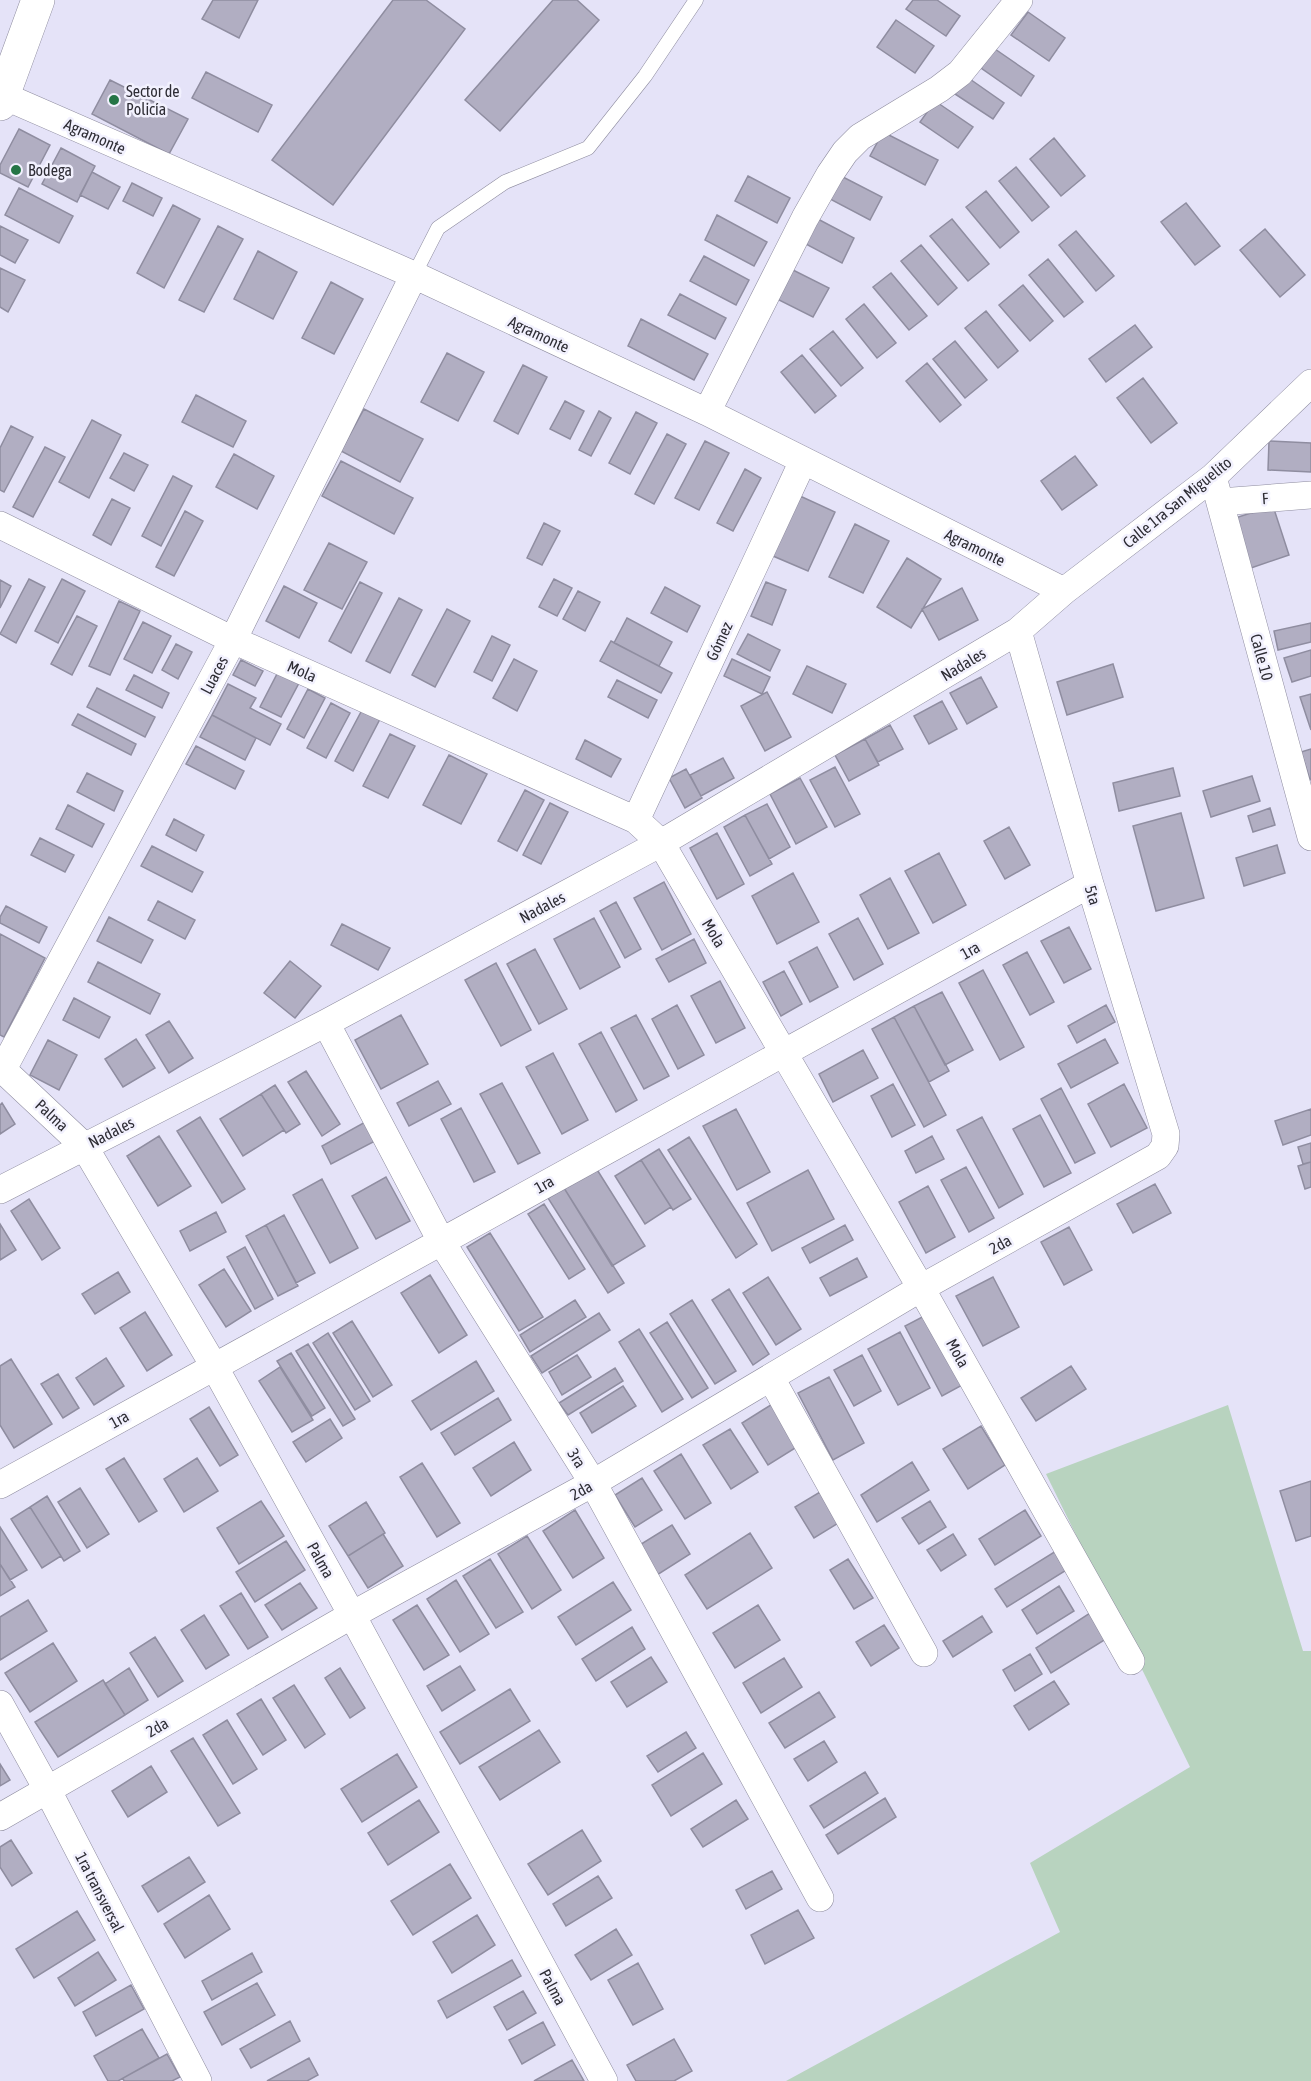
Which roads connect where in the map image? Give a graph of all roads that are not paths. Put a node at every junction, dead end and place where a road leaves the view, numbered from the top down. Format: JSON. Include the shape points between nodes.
{"nodes":[{"id":1,"x":696,"y":0,"type":"edge"},
{"id":2,"x":1019,"y":0,"type":"edge"},
{"id":3,"x":44,"y":4,"type":"edge"},
{"id":4,"x":2,"y":100,"type":"edge"},
{"id":5,"x":414,"y":275,"type":"junction"},
{"id":6,"x":1311,"y":383,"type":"edge"},
{"id":7,"x":706,"y":412,"type":"junction"},
{"id":8,"x":803,"y":461,"type":"junction"},
{"id":9,"x":1216,"y":489,"type":"junction"},
{"id":10,"x":1311,"y":495,"type":"edge"},
{"id":11,"x":0,"y":525,"type":"edge"},
{"id":12,"x":1064,"y":591,"type":"junction"},
{"id":13,"x":1018,"y":631,"type":"junction"},
{"id":14,"x":232,"y":640,"type":"junction"},
{"id":15,"x":636,"y":820,"type":"junction"},
{"id":16,"x":1311,"y":837,"type":"edge"},
{"id":17,"x":661,"y":843,"type":"junction"},
{"id":18,"x":1090,"y":884,"type":"junction"},
{"id":19,"x":326,"y":1023,"type":"junction"},
{"id":20,"x":784,"y":1052,"type":"junction"},
{"id":21,"x":1,"y":1068,"type":"edge"},
{"id":22,"x":84,"y":1146,"type":"junction"},
{"id":23,"x":1158,"y":1156,"type":"joint"},
{"id":24,"x":0,"y":1190,"type":"edge"},
{"id":25,"x":441,"y":1241,"type":"junction"},
{"id":26,"x":921,"y":1288,"type":"junction"},
{"id":27,"x":214,"y":1366,"type":"junction"},
{"id":28,"x":771,"y":1378,"type":"junction"},
{"id":29,"x":593,"y":1483,"type":"junction"},
{"id":30,"x":0,"y":1485,"type":"edge"},
{"id":31,"x":351,"y":1614,"type":"junction"},
{"id":32,"x":924,"y":1653,"type":"dead end"},
{"id":33,"x":1131,"y":1661,"type":"dead end"},
{"id":34,"x":0,"y":1704,"type":"edge"},
{"id":35,"x":47,"y":1790,"type":"junction"},
{"id":36,"x":0,"y":1817,"type":"edge"},
{"id":37,"x":820,"y":1898,"type":"dead end"},
{"id":38,"x":198,"y":2081,"type":"edge"},
{"id":39,"x":604,"y":2081,"type":"edge"}],
"edges":[{"from":1,"to":5,"type":"lane","via":[[645,76],[588,148],[505,182],[438,228]]},
{"from":2,"to":7,"type":"street","via":[[960,73],[860,137],[845,152],[805,218]]},
{"from":3,"to":4,"type":"main road"},
{"from":4,"to":5,"type":"street","name":"Agramonte"},
{"from":5,"to":7,"type":"street","name":"Agramonte"},
{"from":5,"to":14,"type":"street","name":"Luaces"},
{"from":6,"to":9,"type":"street","name":"Calle 1ra San Miguelito"},
{"from":7,"to":8,"type":"street","name":"Agramonte"},
{"from":8,"to":12,"type":"street","name":"Agramonte"},
{"from":8,"to":15,"type":"street","name":"Gómez"},
{"from":9,"to":10,"type":"street","name":"F"},
{"from":9,"to":12,"type":"street","name":"Calle 1ra San Miguelito"},
{"from":9,"to":16,"type":"street","name":"Calle 10"},
{"from":11,"to":14,"type":"street","name":"Mola"},
{"from":12,"to":13,"type":"street","name":"Nadales"},
{"from":13,"to":17,"type":"street","name":"Nadales"},
{"from":13,"to":18,"type":"street","name":"5ta"},
{"from":14,"to":15,"type":"street","name":"Mola"},
{"from":14,"to":21,"type":"street","name":"Luaces"},
{"from":15,"to":17,"type":"street","name":"Mola"},
{"from":17,"to":19,"type":"street","name":"Nadales"},
{"from":17,"to":20,"type":"street","name":"Mola"},
{"from":18,"to":20,"type":"street","name":"1ra"},
{"from":18,"to":23,"type":"street","name":"5ta","via":[[1166,1134],[1165,1146]]},
{"from":19,"to":22,"type":"street","name":"Nadales"},
{"from":19,"to":25,"type":"street","name":"3ra"},
{"from":20,"to":25,"type":"street","name":"1ra"},
{"from":20,"to":26,"type":"street","name":"Mola"},
{"from":21,"to":22,"type":"street","name":"Palma"},
{"from":22,"to":24,"type":"street","name":"Nadales"},
{"from":22,"to":27,"type":"street","name":"Palma"},
{"from":23,"to":26,"type":"street","name":"2da"},
{"from":25,"to":27,"type":"street","name":"1ra"},
{"from":25,"to":29,"type":"street","name":"3ra"},
{"from":26,"to":28,"type":"street","name":"2da"},
{"from":26,"to":33,"type":"street","name":"Mola"},
{"from":27,"to":30,"type":"street","name":"1ra"},
{"from":27,"to":31,"type":"street","name":"Palma"},
{"from":28,"to":29,"type":"street","name":"2da"},
{"from":28,"to":32,"type":"street"},
{"from":29,"to":31,"type":"street","name":"2da"},
{"from":29,"to":37,"type":"street","name":"3ra"},
{"from":31,"to":35,"type":"street","name":"2da"},
{"from":31,"to":39,"type":"street","name":"Palma"},
{"from":34,"to":35,"type":"street","name":"1ra transversal"},
{"from":35,"to":36,"type":"street","name":"2da"},
{"from":35,"to":38,"type":"street","name":"1ra transversal"}]}
